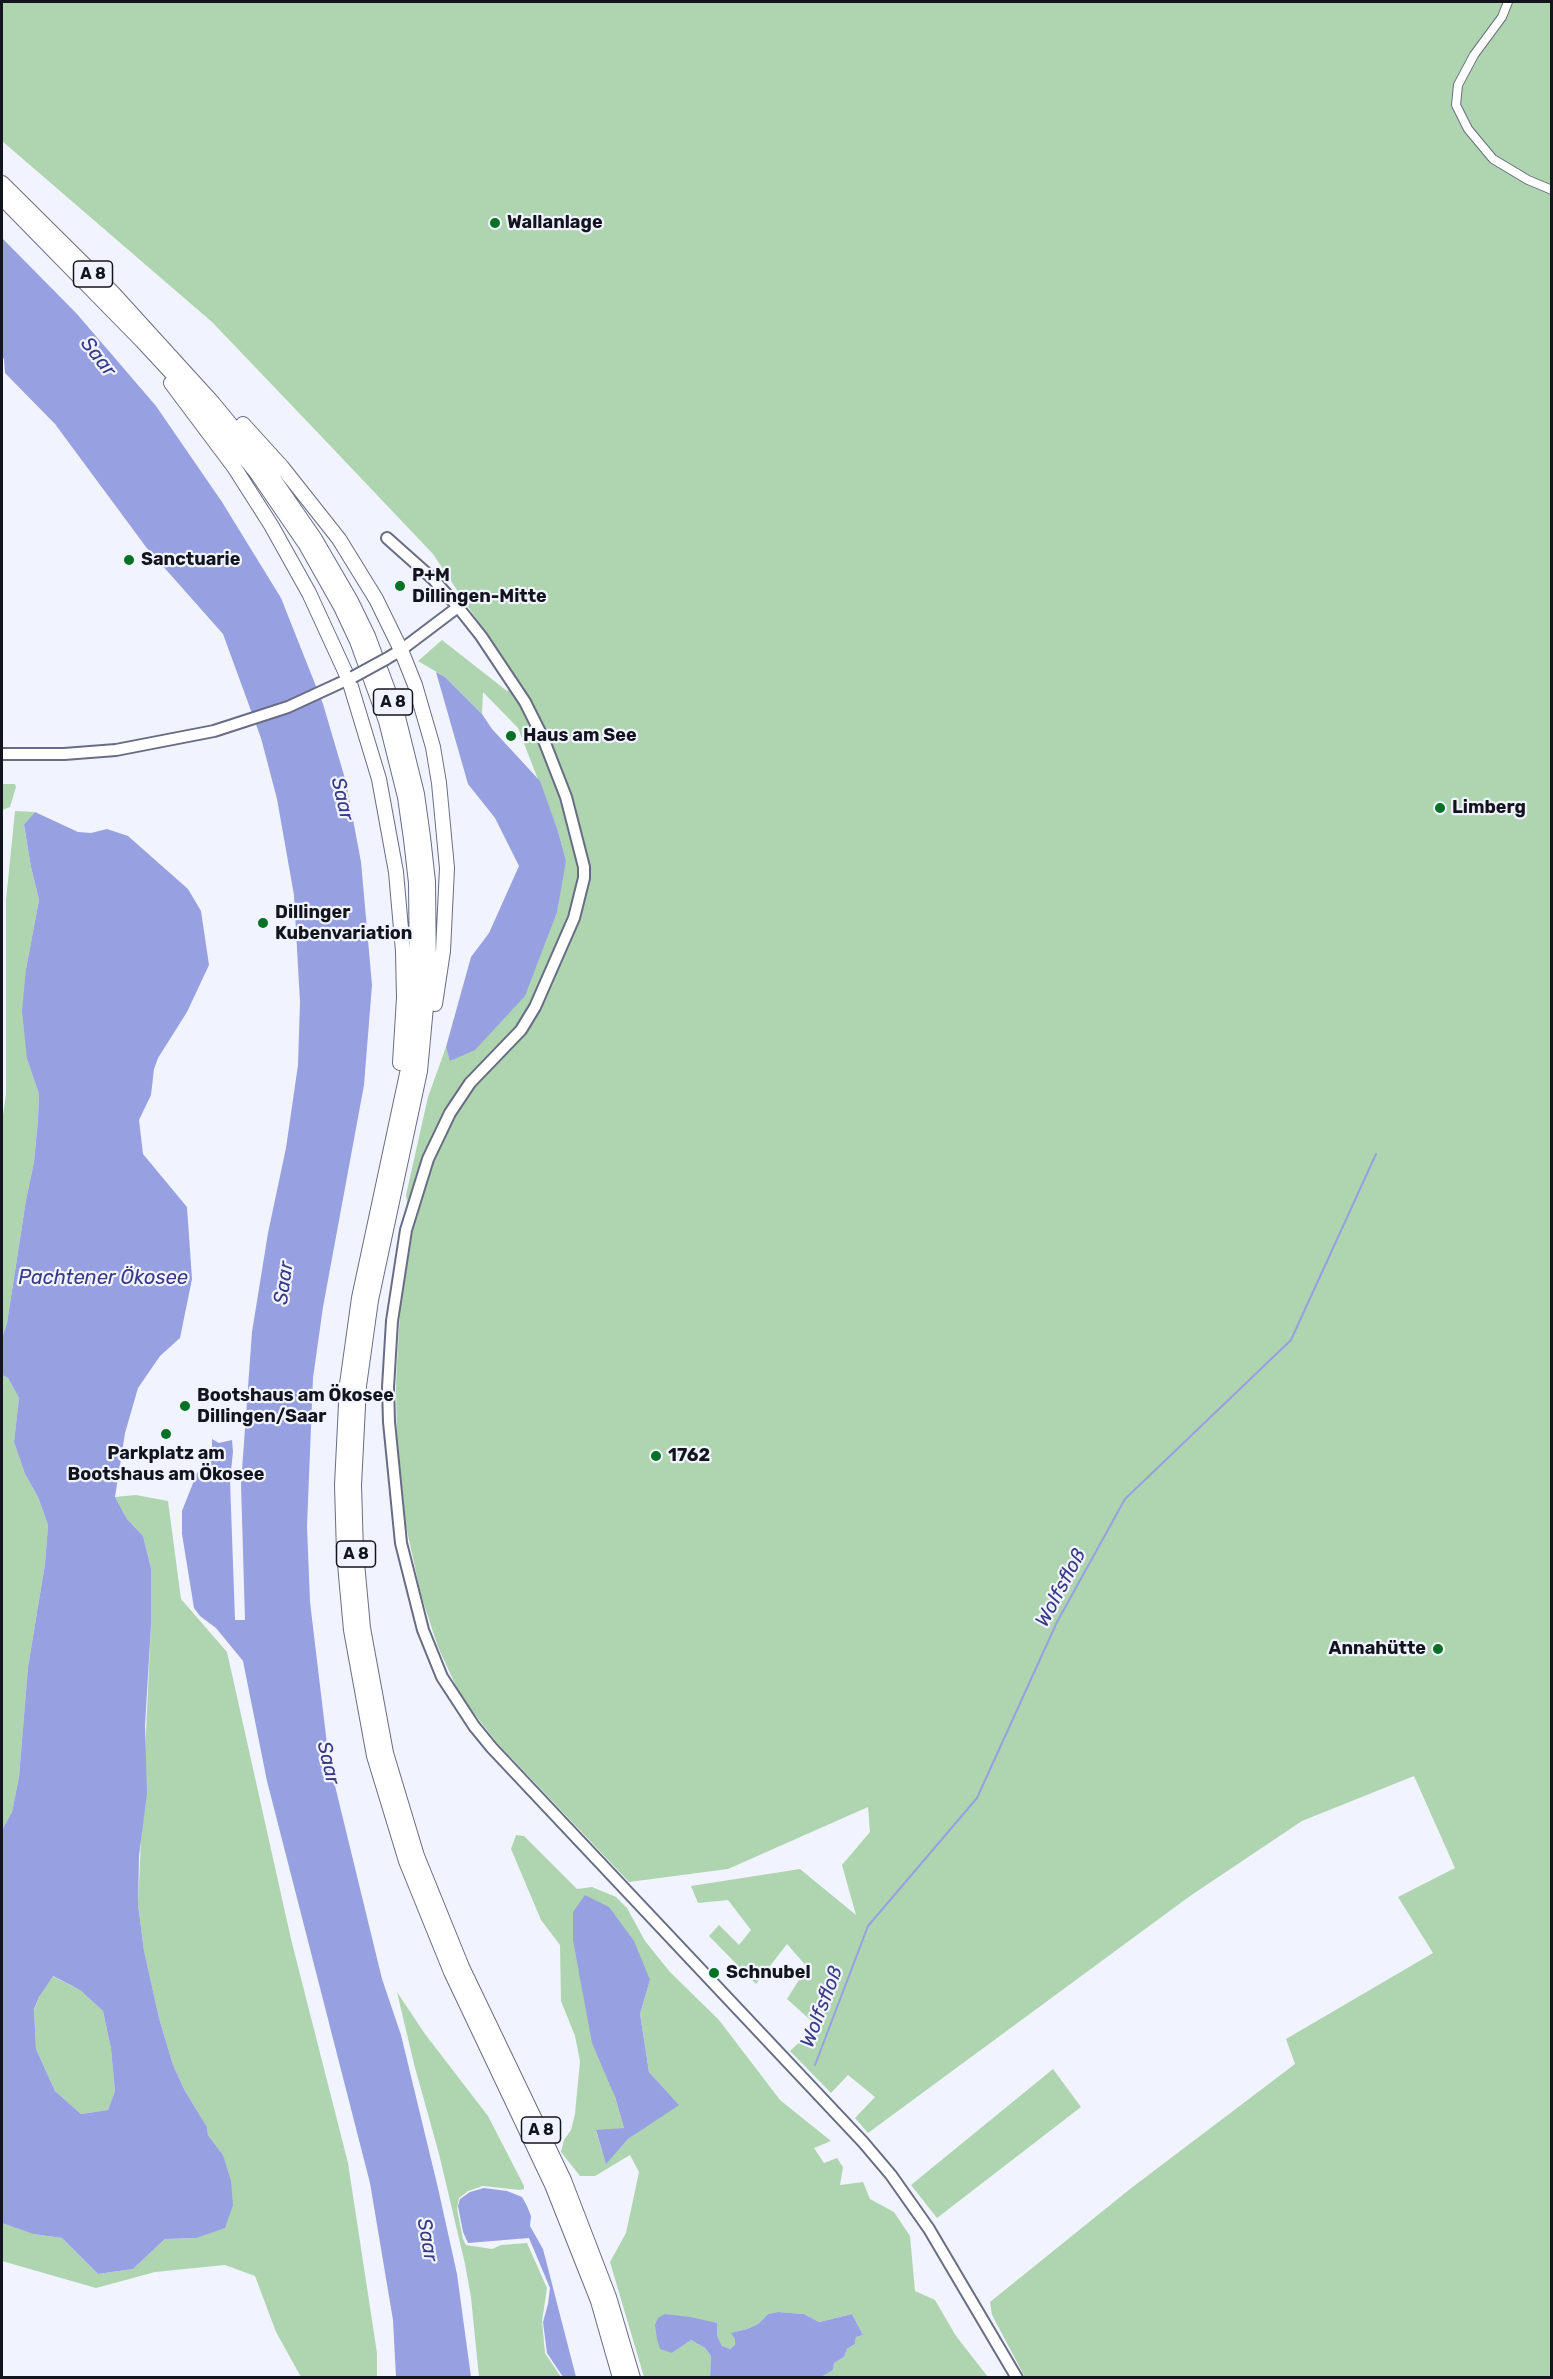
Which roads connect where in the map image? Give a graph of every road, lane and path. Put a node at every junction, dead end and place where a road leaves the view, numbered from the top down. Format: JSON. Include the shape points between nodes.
{"nodes":[{"id":1,"x":1508,"y":2,"type":"edge"},
{"id":2,"x":2,"y":183,"type":"edge"},
{"id":3,"x":1551,"y":190,"type":"edge"},
{"id":4,"x":2,"y":198,"type":"edge"},
{"id":5,"x":142,"y":340,"type":"junction"},
{"id":6,"x":182,"y":368,"type":"junction"},
{"id":7,"x":387,"y":538,"type":"dead end"},
{"id":8,"x":458,"y":607,"type":"junction"},
{"id":9,"x":401,"y":650,"type":"junction"},
{"id":10,"x":348,"y":680,"type":"junction"},
{"id":11,"x":2,"y":754,"type":"edge"},
{"id":12,"x":416,"y":1095,"type":"junction"},
{"id":13,"x":400,"y":1113,"type":"junction"},
{"id":14,"x":411,"y":1858,"type":"junction"},
{"id":15,"x":424,"y":1891,"type":"junction"},
{"id":16,"x":620,"y":2378,"type":"edge"},
{"id":17,"x":633,"y":2378,"type":"edge"},
{"id":18,"x":1017,"y":2378,"type":"edge"}],
"edges":[{"from":1,"to":3,"type":"street","via":[[1458,85],[1456,105],[1468,129],[1493,159]]},
{"from":2,"to":6,"type":"highway","number":"A 8"},
{"from":4,"to":5,"type":"highway","number":"A 8"},
{"from":5,"to":10,"type":"highway","via":[[271,525],[309,593]]},
{"from":5,"to":13,"type":"highway","number":"A 8","via":[[235,445],[295,527],[341,607],[387,721],[405,797],[418,929],[414,1019]]},
{"from":6,"to":9,"type":"highway","via":[[241,422],[315,506],[359,568]]},
{"from":6,"to":12,"type":"highway","number":"A 8","via":[[251,448],[315,538],[368,636],[398,717],[417,794],[428,882],[428,1009]]},
{"from":7,"to":8,"type":"main road"},
{"from":8,"to":9,"type":"main road"},
{"from":8,"to":18,"type":"main road","via":[[515,686],[543,738],[579,841],[584,878],[574,918],[535,1007],[470,1083],[450,1113],[428,1160],[406,1230],[392,1321],[389,1422],[401,1543],[423,1630],[442,1677],[492,1748],[891,2175],[929,2229]]},
{"from":9,"to":10,"type":"main road","bridge":true},
{"from":9,"to":12,"type":"highway","via":[[433,747],[447,868],[437,997]]},
{"from":10,"to":11,"type":"main road","via":[[239,724],[159,743],[92,752]]},
{"from":10,"to":13,"type":"highway","via":[[379,779],[396,872],[404,986]]},
{"from":12,"to":14,"type":"highway","number":"A 8","via":[[369,1311],[359,1386],[354,1485],[358,1586],[369,1671]]},
{"from":13,"to":14,"type":"highway","number":"A 8","via":[[357,1309],[347,1384],[342,1485],[346,1587],[357,1673],[374,1756]]},
{"from":14,"to":15,"type":"highway","number":"A 8"},
{"from":15,"to":16,"type":"highway","number":"A 8","via":[[455,1982],[552,2185],[597,2301]]},
{"from":15,"to":17,"type":"highway","number":"A 8","via":[[564,2180],[609,2297]]}]}
